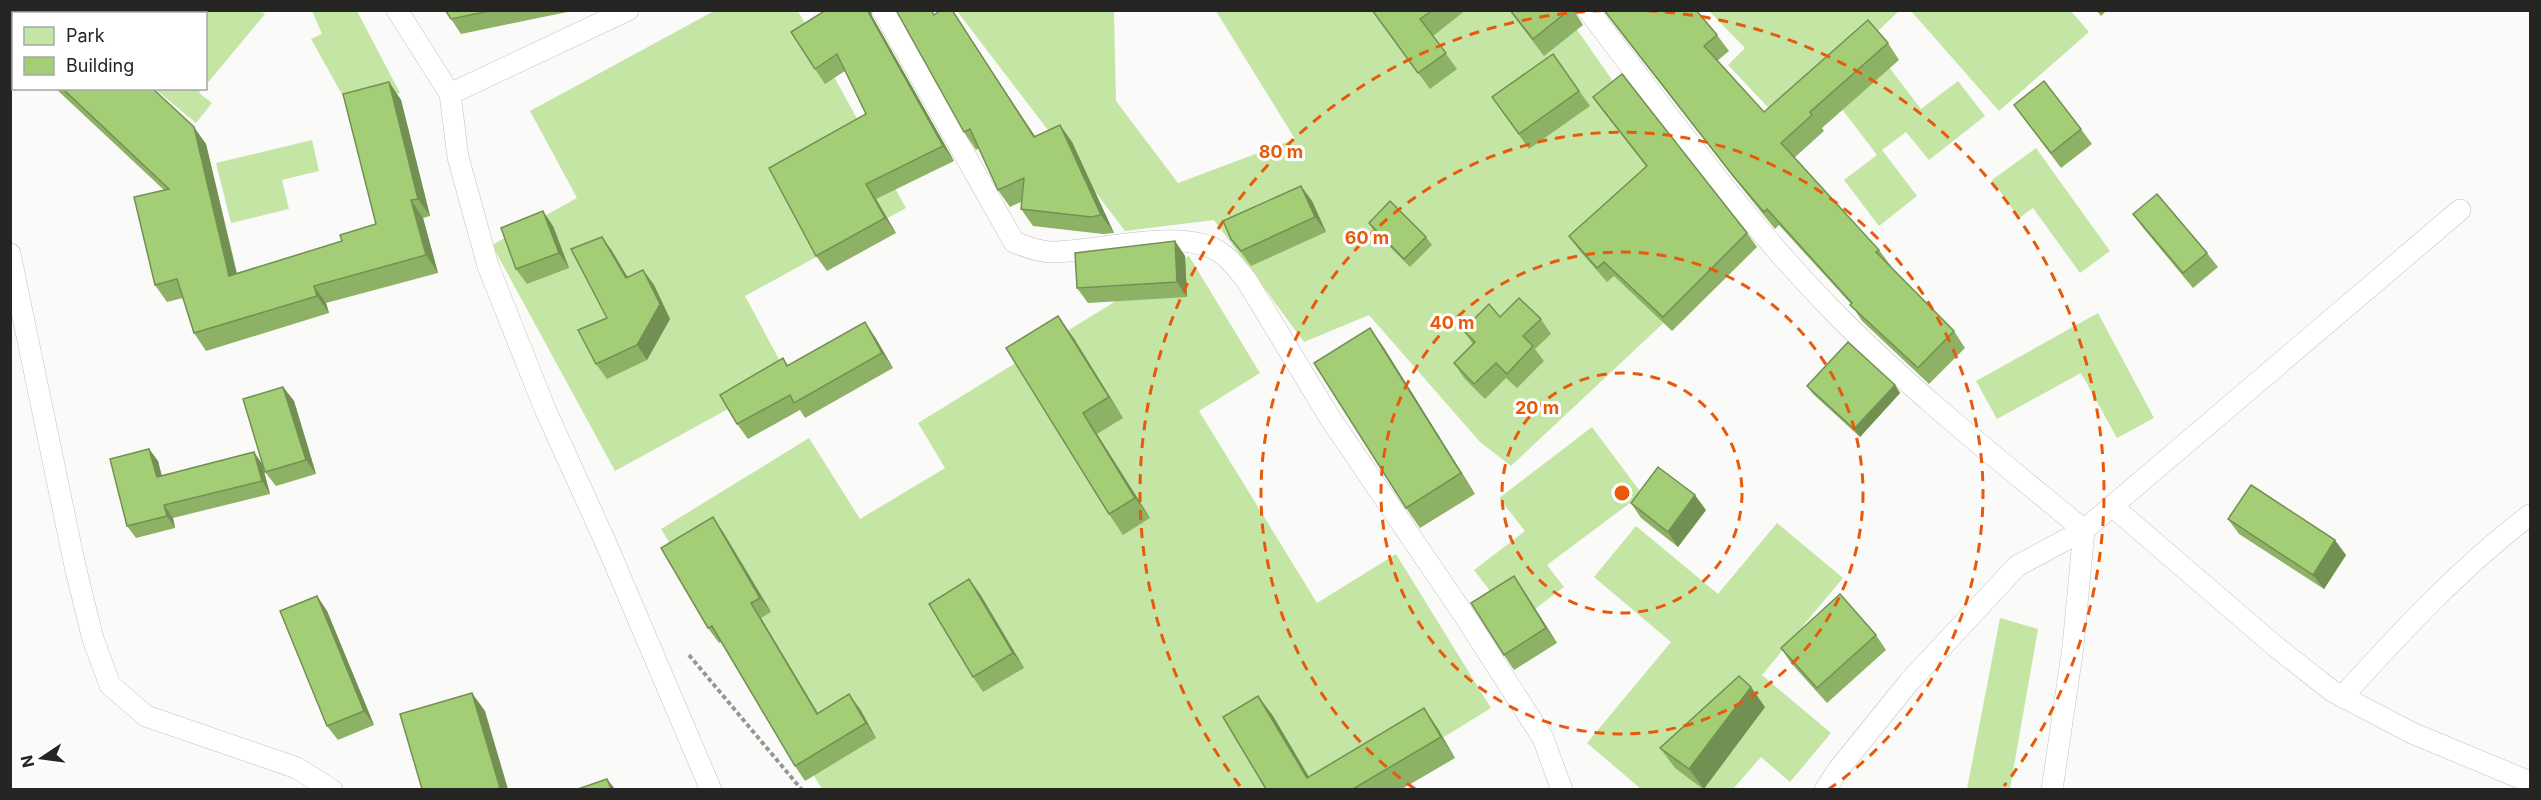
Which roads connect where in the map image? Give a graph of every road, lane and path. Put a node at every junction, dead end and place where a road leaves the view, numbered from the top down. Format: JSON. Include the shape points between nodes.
{"nodes":[{"id":1,"x":396,"y":10,"type":"edge"},
{"id":2,"x":628,"y":10,"type":"edge"},
{"id":3,"x":883,"y":10,"type":"edge"},
{"id":4,"x":1588,"y":10,"type":"edge"},
{"id":5,"x":450,"y":94,"type":"junction"},
{"id":6,"x":2460,"y":210,"type":"dead end"},
{"id":7,"x":10,"y":254,"type":"edge"},
{"id":8,"x":2112,"y":506,"type":"junction"},
{"id":9,"x":2530,"y":515,"type":"edge"},
{"id":10,"x":2084,"y":530,"type":"junction"},
{"id":11,"x":682,"y":646,"type":"dead end"},
{"id":12,"x":2342,"y":697,"type":"junction"},
{"id":13,"x":2530,"y":782,"type":"edge"},
{"id":14,"x":332,"y":789,"type":"edge"},
{"id":15,"x":711,"y":789,"type":"edge"},
{"id":16,"x":802,"y":789,"type":"edge"},
{"id":17,"x":1562,"y":789,"type":"edge"},
{"id":18,"x":1825,"y":789,"type":"edge"},
{"id":19,"x":2052,"y":789,"type":"edge"}],
"edges":[{"from":1,"to":5,"type":"lane"},
{"from":2,"to":5,"type":"lane"},
{"from":3,"to":17,"type":"lane","via":[[1014,242],[1048,252],[1135,243],[1190,243],[1217,250],[1230,260],[1543,738]]},
{"from":4,"to":10,"type":"lane","via":[[1722,185],[1831,309],[1919,393]]},
{"from":5,"to":15,"type":"lane","via":[[458,157],[488,266],[545,409]]},
{"from":6,"to":8,"type":"lane"},
{"from":7,"to":14,"type":"lane","via":[[75,566],[93,639],[110,685],[146,716],[297,768]]},
{"from":8,"to":10,"type":"lane"},
{"from":8,"to":12,"type":"lane","via":[[2275,646]]},
{"from":9,"to":12,"type":"lane","via":[[2486,549]]},
{"from":10,"to":18,"type":"lane","via":[[2017,566],[1909,682]]},
{"from":10,"to":19,"type":"lane","via":[[2073,647]]},
{"from":11,"to":16,"type":"path"},
{"from":12,"to":13,"type":"lane","via":[[2412,733]]}]}
